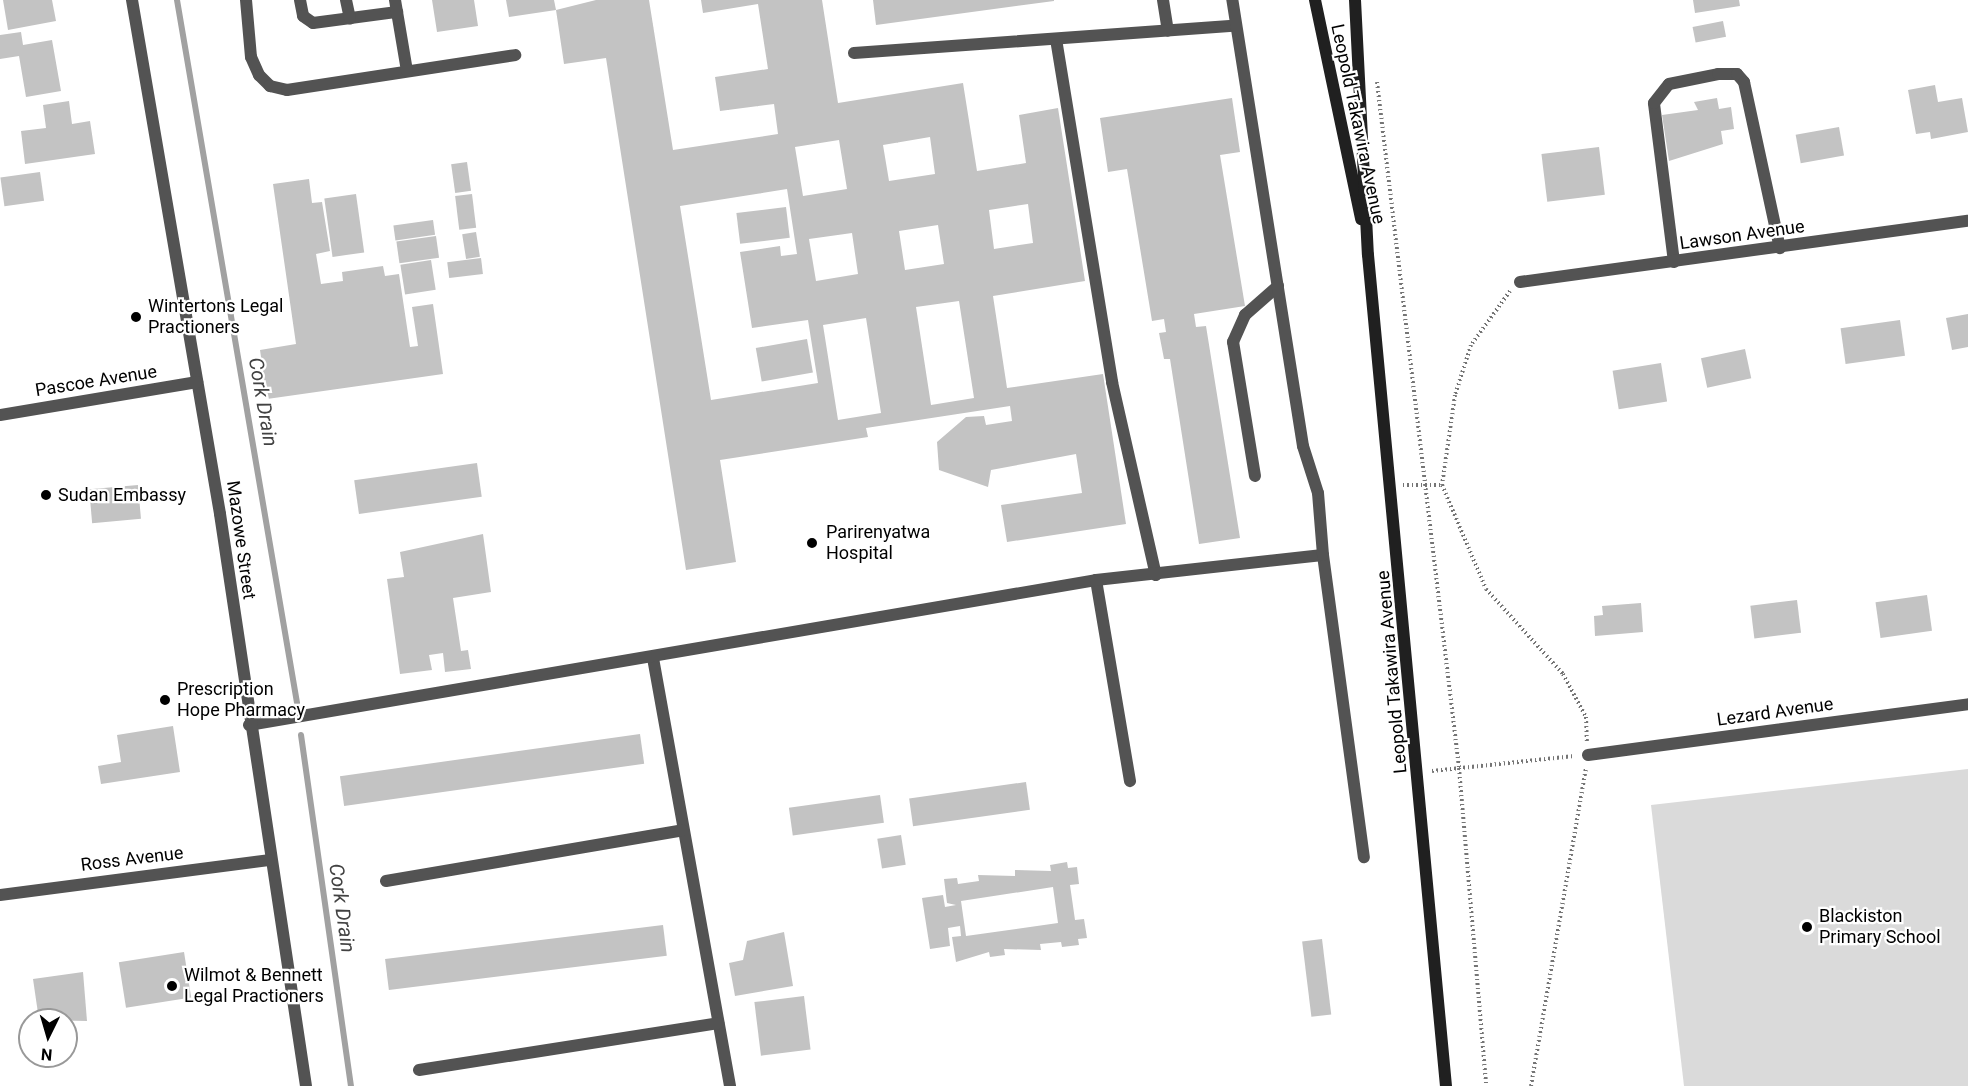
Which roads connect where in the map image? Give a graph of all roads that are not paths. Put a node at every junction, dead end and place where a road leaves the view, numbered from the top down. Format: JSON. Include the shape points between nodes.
{"nodes":[{"id":1,"x":132,"y":0,"type":"edge"},
{"id":2,"x":246,"y":0,"type":"edge"},
{"id":3,"x":300,"y":0,"type":"edge"},
{"id":4,"x":346,"y":0,"type":"edge"},
{"id":5,"x":1163,"y":0,"type":"edge"},
{"id":6,"x":1232,"y":0,"type":"edge"},
{"id":7,"x":1315,"y":0,"type":"edge"},
{"id":8,"x":1355,"y":0,"type":"edge"},
{"id":9,"x":396,"y":6,"type":"edge"},
{"id":10,"x":350,"y":19,"type":"junction"},
{"id":11,"x":1233,"y":26,"type":"junction"},
{"id":12,"x":1168,"y":32,"type":"junction"},
{"id":13,"x":1056,"y":39,"type":"junction"},
{"id":14,"x":854,"y":53,"type":"dead end"},
{"id":15,"x":515,"y":55,"type":"dead end"},
{"id":16,"x":407,"y":71,"type":"junction"},
{"id":17,"x":1968,"y":221,"type":"edge"},
{"id":18,"x":1780,"y":248,"type":"junction"},
{"id":19,"x":1368,"y":255,"type":"junction"},
{"id":20,"x":1674,"y":262,"type":"junction"},
{"id":21,"x":1520,"y":282,"type":"road end"},
{"id":22,"x":1278,"y":286,"type":"junction"},
{"id":23,"x":197,"y":382,"type":"junction"},
{"id":24,"x":0,"y":415,"type":"edge"},
{"id":25,"x":1255,"y":476,"type":"dead end"},
{"id":26,"x":1323,"y":555,"type":"junction"},
{"id":27,"x":1156,"y":574,"type":"junction"},
{"id":28,"x":1096,"y":580,"type":"junction"},
{"id":29,"x":653,"y":658,"type":"junction"},
{"id":30,"x":1968,"y":704,"type":"edge"},
{"id":31,"x":249,"y":725,"type":"junction"},
{"id":32,"x":1588,"y":755,"type":"road end"},
{"id":33,"x":1130,"y":781,"type":"dead end"},
{"id":34,"x":683,"y":830,"type":"junction"},
{"id":35,"x":1364,"y":857,"type":"dead end"},
{"id":36,"x":269,"y":860,"type":"junction"},
{"id":37,"x":386,"y":881,"type":"dead end"},
{"id":38,"x":0,"y":895,"type":"edge"},
{"id":39,"x":718,"y":1023,"type":"junction"},
{"id":40,"x":419,"y":1070,"type":"dead end"},
{"id":41,"x":306,"y":1086,"type":"edge"},
{"id":42,"x":730,"y":1086,"type":"edge"},
{"id":43,"x":1446,"y":1086,"type":"edge"}],
"edges":[{"from":1,"to":23,"type":"street","name":"Mazowe Street"},
{"from":2,"to":16,"type":"street","via":[[251,57],[270,86],[287,90]]},
{"from":3,"to":10,"type":"street","via":[[308,21]]},
{"from":4,"to":10,"type":"street"},
{"from":5,"to":12,"type":"street"},
{"from":6,"to":11,"type":"street"},
{"from":7,"to":19,"type":"main road","name":"Leopold Takawira Avenue"},
{"from":8,"to":19,"type":"main road","name":"Leopold Takawira Avenue"},
{"from":9,"to":10,"type":"street"},
{"from":9,"to":16,"type":"street"},
{"from":11,"to":12,"type":"street"},
{"from":11,"to":22,"type":"street"},
{"from":12,"to":13,"type":"street"},
{"from":13,"to":14,"type":"street"},
{"from":13,"to":27,"type":"street","via":[[1112,382]]},
{"from":15,"to":16,"type":"street"},
{"from":17,"to":18,"type":"street","name":"Lawson Avenue"},
{"from":18,"to":20,"type":"street","name":"Lawson Avenue"},
{"from":18,"to":20,"type":"street","via":[[1744,82],[1737,74],[1718,75],[1669,84],[1654,103]]},
{"from":19,"to":43,"type":"main road","name":"Leopold Takawira Avenue","via":[[1394,485]]},
{"from":20,"to":21,"type":"street","name":"Lawson Avenue"},
{"from":22,"to":25,"type":"street","via":[[1245,315],[1233,342]]},
{"from":22,"to":26,"type":"street","via":[[1303,446],[1318,493]]},
{"from":23,"to":24,"type":"street","name":"Pascoe Avenue"},
{"from":23,"to":31,"type":"street","name":"Mazowe Street"},
{"from":26,"to":27,"type":"street"},
{"from":26,"to":35,"type":"street"},
{"from":27,"to":28,"type":"street"},
{"from":28,"to":29,"type":"street"},
{"from":28,"to":33,"type":"street"},
{"from":29,"to":31,"type":"street"},
{"from":29,"to":34,"type":"street"},
{"from":30,"to":32,"type":"street","name":"Lezard Avenue"},
{"from":31,"to":36,"type":"street","name":"Mazowe Street"},
{"from":34,"to":37,"type":"street"},
{"from":34,"to":39,"type":"street"},
{"from":36,"to":38,"type":"street","name":"Ross Avenue"},
{"from":36,"to":41,"type":"street","name":"Mazowe Street"},
{"from":39,"to":40,"type":"street"},
{"from":39,"to":42,"type":"street"}]}
